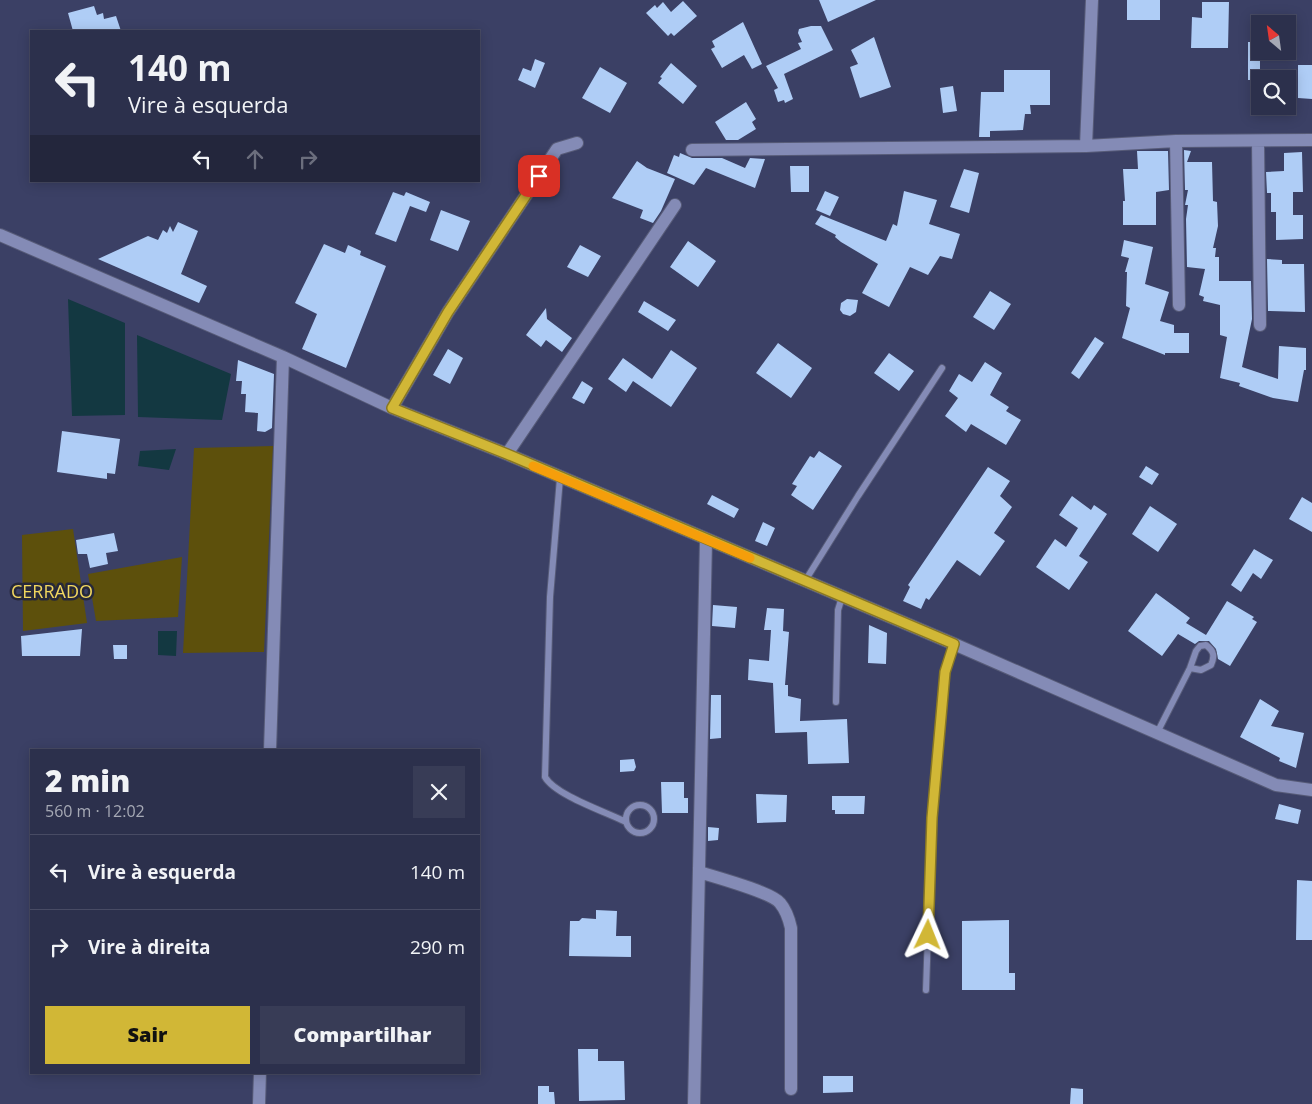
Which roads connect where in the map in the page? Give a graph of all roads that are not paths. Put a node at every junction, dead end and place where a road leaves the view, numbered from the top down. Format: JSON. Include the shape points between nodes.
{"nodes":[{"id":1,"x":1092,"y":0,"type":"edge"},
{"id":2,"x":1312,"y":140,"type":"edge"},
{"id":3,"x":1258,"y":141,"type":"junction"},
{"id":4,"x":1176,"y":142,"type":"junction"},
{"id":5,"x":577,"y":143,"type":"dead end"},
{"id":6,"x":1086,"y":146,"type":"junction"},
{"id":7,"x":692,"y":150,"type":"dead end"},
{"id":8,"x":675,"y":205,"type":"dead end"},
{"id":9,"x":0,"y":235,"type":"edge"},
{"id":10,"x":1179,"y":305,"type":"dead end"},
{"id":11,"x":1260,"y":325,"type":"dead end"},
{"id":12,"x":283,"y":357,"type":"junction"},
{"id":13,"x":942,"y":368,"type":"dead end"},
{"id":14,"x":392,"y":408,"type":"junction"},
{"id":15,"x":507,"y":454,"type":"junction"},
{"id":16,"x":560,"y":478,"type":"junction"},
{"id":17,"x":706,"y":540,"type":"junction"},
{"id":18,"x":805,"y":581,"type":"junction"},
{"id":19,"x":842,"y":597,"type":"junction"},
{"id":20,"x":954,"y":644,"type":"junction"},
{"id":21,"x":1190,"y":668,"type":"dead end"},
{"id":22,"x":836,"y":702,"type":"dead end"},
{"id":23,"x":1157,"y":733,"type":"junction"},
{"id":24,"x":270,"y":749,"type":"edge"},
{"id":25,"x":1312,"y":790,"type":"edge"},
{"id":26,"x":626,"y":822,"type":"junction"},
{"id":27,"x":699,"y":872,"type":"junction"},
{"id":28,"x":926,"y":990,"type":"dead end"},
{"id":29,"x":260,"y":1074,"type":"edge"},
{"id":30,"x":791,"y":1089,"type":"dead end"},
{"id":31,"x":259,"y":1104,"type":"edge"},
{"id":32,"x":694,"y":1104,"type":"edge"}],
"edges":[{"from":1,"to":6,"type":"street"},
{"from":2,"to":3,"type":"street"},
{"from":3,"to":4,"type":"street"},
{"from":3,"to":11,"type":"street"},
{"from":4,"to":6,"type":"street"},
{"from":4,"to":10,"type":"street"},
{"from":5,"to":14,"type":"street","via":[[557,150],[448,312]]},
{"from":6,"to":7,"type":"street"},
{"from":8,"to":15,"type":"street"},
{"from":9,"to":12,"type":"street"},
{"from":12,"to":14,"type":"street"},
{"from":12,"to":24,"type":"street"},
{"from":13,"to":18,"type":"lane"},
{"from":14,"to":15,"type":"street"},
{"from":15,"to":16,"type":"street"},
{"from":16,"to":17,"type":"street"},
{"from":16,"to":26,"type":"lane","via":[[550,597],[545,777],[548,783]]},
{"from":17,"to":18,"type":"street"},
{"from":17,"to":27,"type":"street"},
{"from":18,"to":19,"type":"street"},
{"from":19,"to":20,"type":"street"},
{"from":19,"to":22,"type":"lane","via":[[838,610]]},
{"from":20,"to":23,"type":"street"},
{"from":20,"to":28,"type":"lane","via":[[945,672],[932,818]]},
{"from":21,"to":23,"type":"lane"},
{"from":23,"to":25,"type":"street","via":[[1276,785]]},
{"from":26,"to":26,"type":"lane","via":[[632,831],[642,833],[651,827],[653,817],[648,808],[637,806],[628,812]]},
{"from":27,"to":30,"type":"street","via":[[779,901],[788,916],[791,928]]},
{"from":27,"to":32,"type":"street"},
{"from":29,"to":31,"type":"street"}]}
